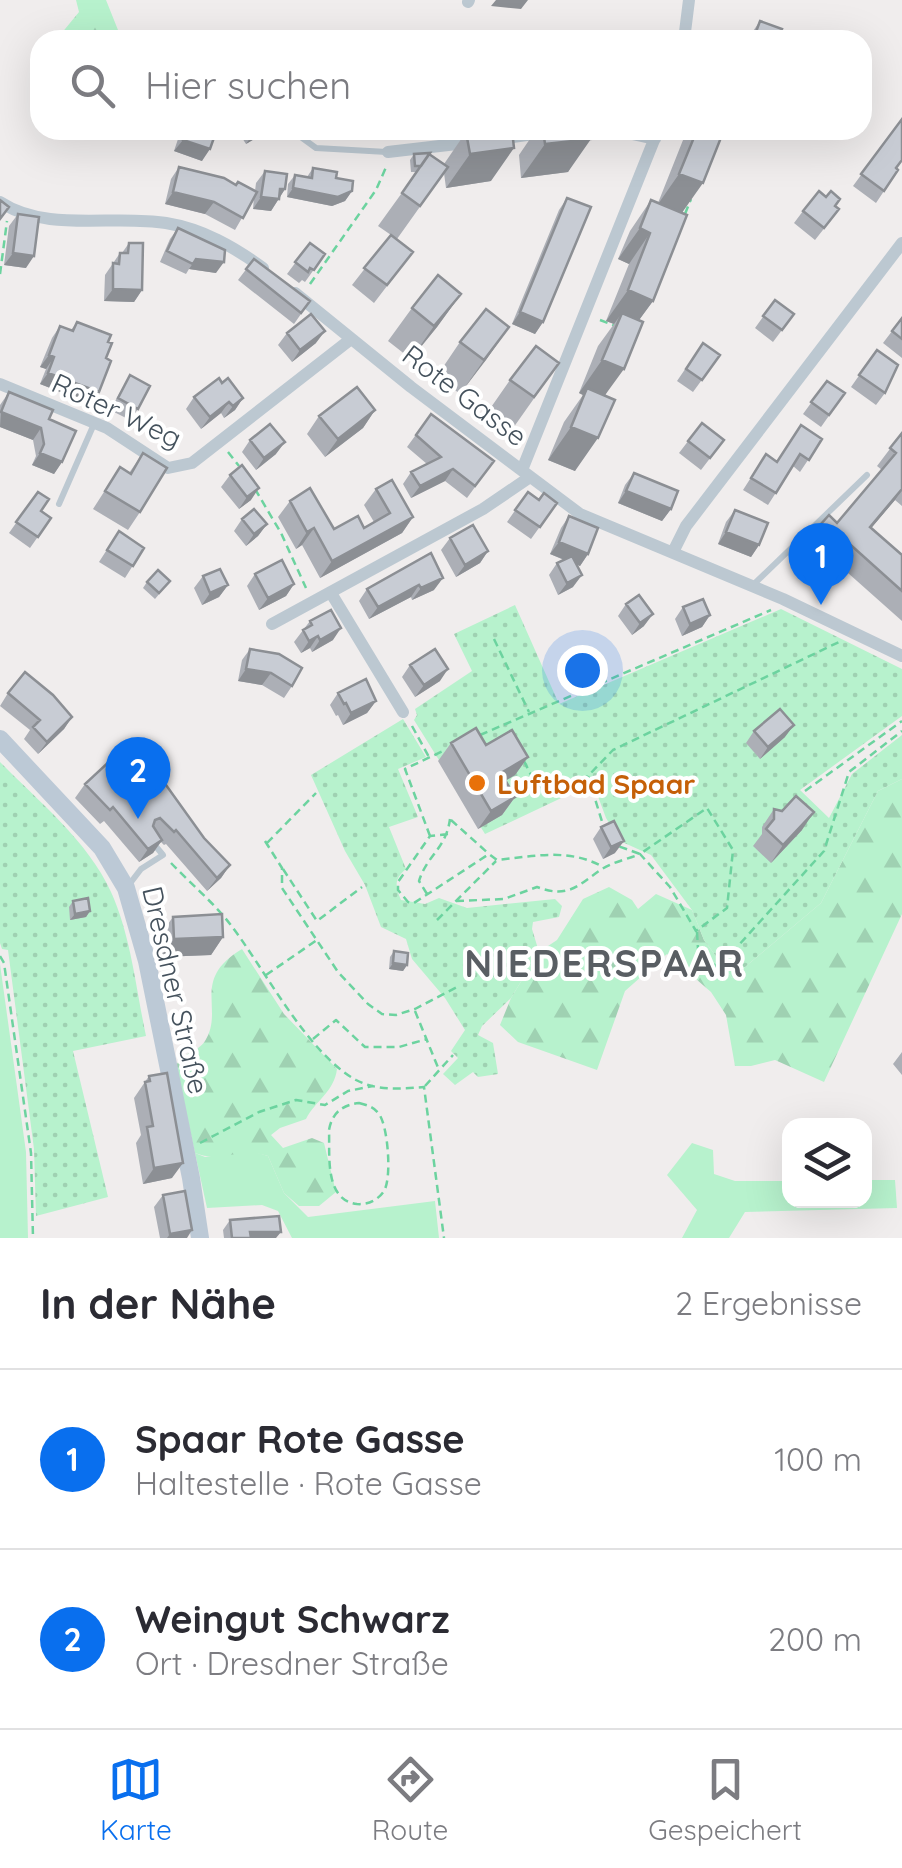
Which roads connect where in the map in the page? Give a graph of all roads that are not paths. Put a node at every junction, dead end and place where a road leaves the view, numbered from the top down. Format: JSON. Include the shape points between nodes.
{"nodes":[{"id":1,"x":689,"y":0,"type":"edge"},
{"id":2,"x":685,"y":30,"type":"edge"},
{"id":3,"x":305,"y":140,"type":"edge"},
{"id":4,"x":492,"y":140,"type":"edge"},
{"id":5,"x":655,"y":140,"type":"edge"},
{"id":6,"x":388,"y":152,"type":"joint"},
{"id":7,"x":0,"y":202,"type":"edge"},
{"id":8,"x":902,"y":243,"type":"edge"},
{"id":9,"x":274,"y":276,"type":"edge"},
{"id":10,"x":287,"y":286,"type":"edge"},
{"id":11,"x":351,"y":339,"type":"junction"},
{"id":12,"x":0,"y":384,"type":"edge"},
{"id":13,"x":94,"y":423,"type":"junction"},
{"id":14,"x":526,"y":473,"type":"junction"},
{"id":15,"x":867,"y":475,"type":"dead end"},
{"id":16,"x":60,"y":504,"type":"dead end"},
{"id":17,"x":672,"y":552,"type":"junction"},
{"id":18,"x":752,"y":586,"type":"junction"},
{"id":19,"x":331,"y":593,"type":"junction"},
{"id":20,"x":272,"y":624,"type":"dead end"},
{"id":21,"x":902,"y":656,"type":"edge"},
{"id":22,"x":403,"y":712,"type":"road end"},
{"id":23,"x":0,"y":739,"type":"edge"},
{"id":24,"x":150,"y":838,"type":"edge"},
{"id":25,"x":126,"y":888,"type":"junction"},
{"id":26,"x":200,"y":1238,"type":"edge"}],
"edges":[{"from":1,"to":2,"type":"street"},
{"from":3,"to":6,"type":"lane","via":[[316,148]]},
{"from":4,"to":6,"type":"street"},
{"from":5,"to":14,"type":"street"},
{"from":7,"to":9,"type":"street","via":[[36,217],[194,230]]},
{"from":8,"to":17,"type":"street"},
{"from":10,"to":11,"type":"street","name":"Rote Gasse"},
{"from":11,"to":13,"type":"street","name":"Roter Weg","via":[[182,467],[168,468]]},
{"from":11,"to":14,"type":"street","name":"Rote Gasse"},
{"from":12,"to":13,"type":"street","name":"Roter Weg"},
{"from":13,"to":16,"type":"lane"},
{"from":14,"to":17,"type":"street","name":"Rote Gasse","via":[[580,514]]},
{"from":14,"to":19,"type":"street","via":[[482,509]]},
{"from":15,"to":18,"type":"lane"},
{"from":17,"to":18,"type":"street","name":"Rote Gasse"},
{"from":18,"to":21,"type":"street","name":"Rote Gasse"},
{"from":19,"to":20,"type":"street"},
{"from":19,"to":22,"type":"street"},
{"from":23,"to":25,"type":"main road","name":"Dresdner Straße","via":[[102,848]]},
{"from":24,"to":25,"type":"lane","via":[[162,855]]},
{"from":25,"to":26,"type":"main road","name":"Dresdner Straße","via":[[147,962]]}]}
